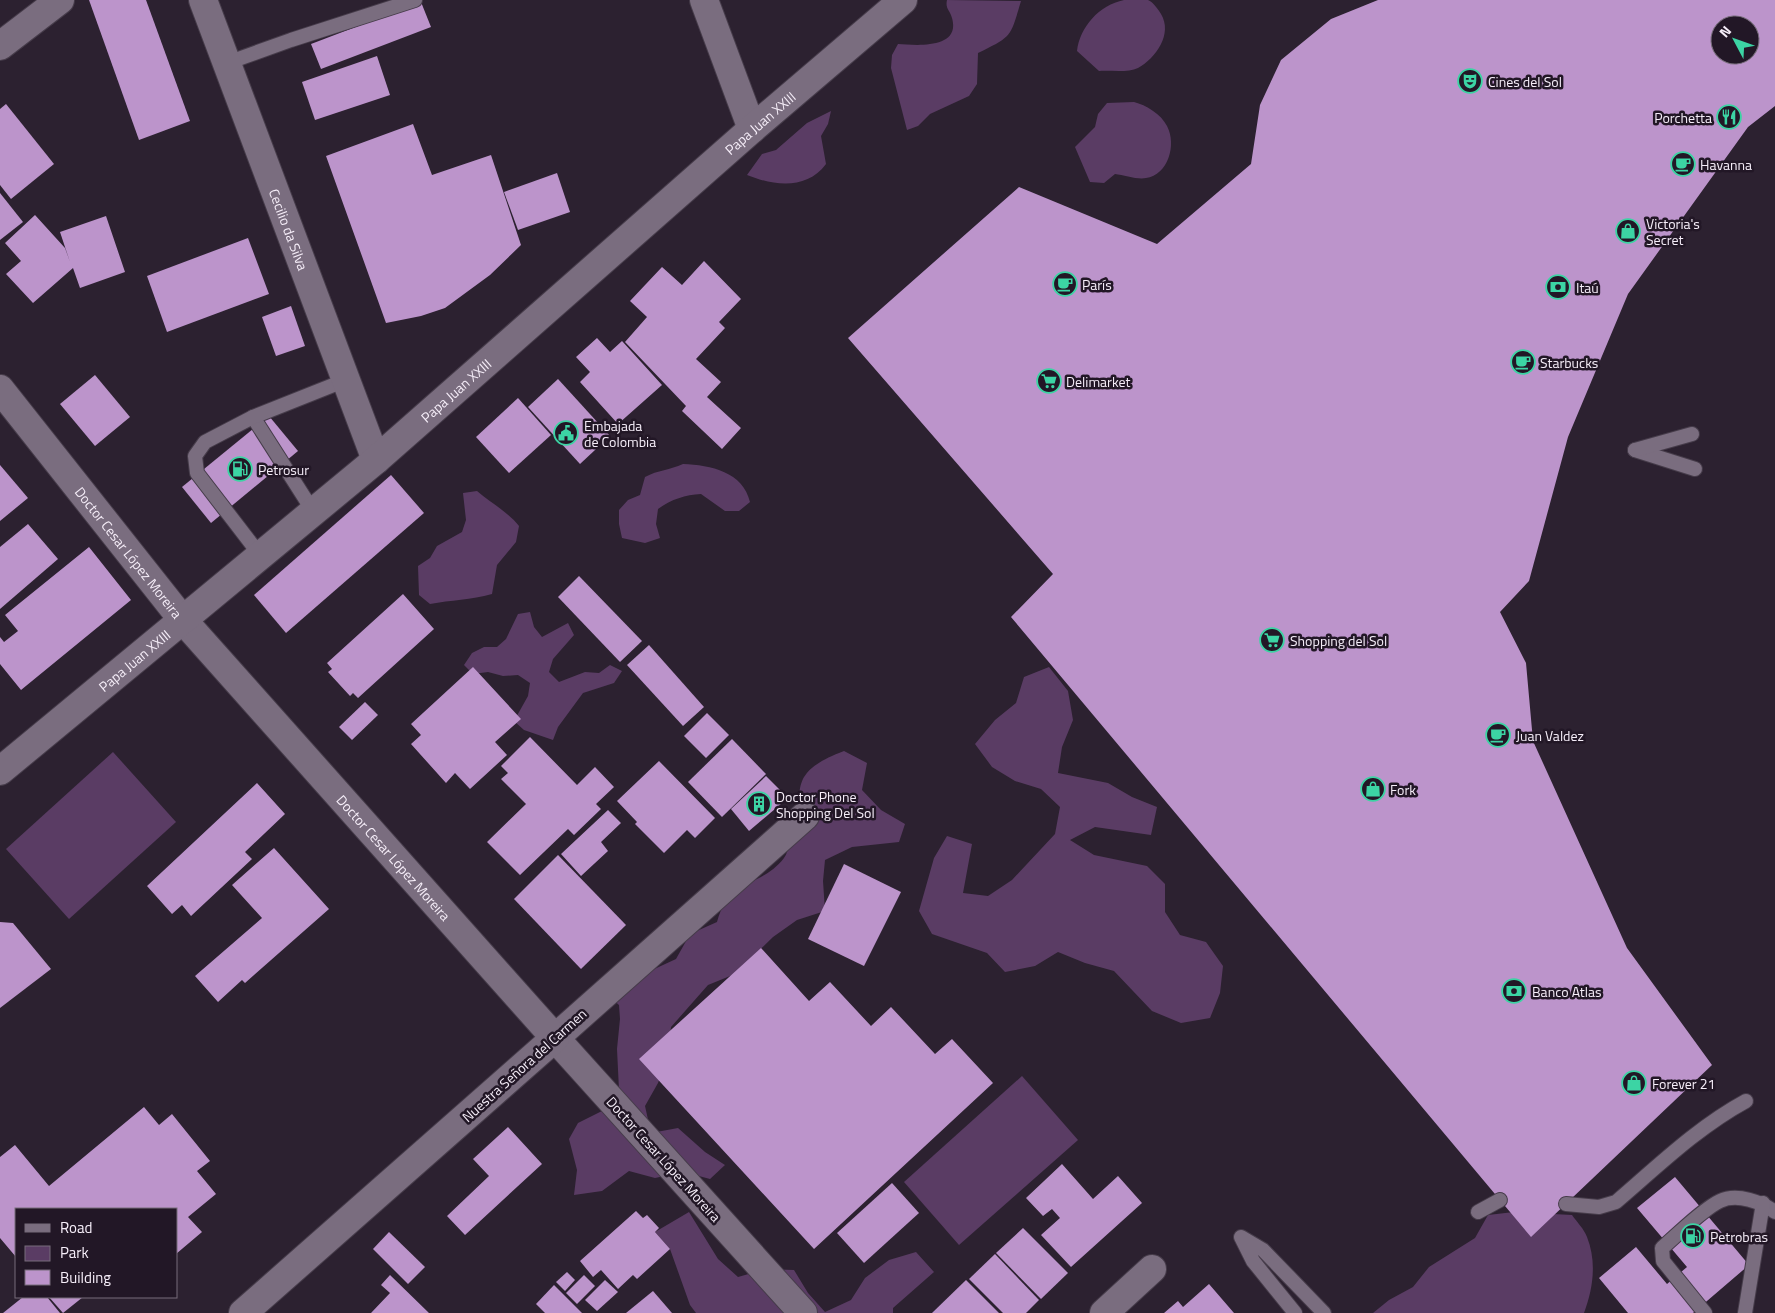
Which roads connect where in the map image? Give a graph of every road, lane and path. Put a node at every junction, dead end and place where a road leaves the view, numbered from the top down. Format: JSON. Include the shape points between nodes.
{"nodes":[{"id":1,"x":60,"y":0,"type":"edge"},
{"id":2,"x":203,"y":0,"type":"edge"},
{"id":3,"x":415,"y":0,"type":"edge"},
{"id":4,"x":704,"y":0,"type":"edge"},
{"id":5,"x":903,"y":0,"type":"edge"},
{"id":6,"x":0,"y":46,"type":"edge"},
{"id":7,"x":227,"y":63,"type":"junction"},
{"id":8,"x":752,"y":129,"type":"junction"},
{"id":9,"x":346,"y":380,"type":"junction"},
{"id":10,"x":0,"y":389,"type":"edge"},
{"id":11,"x":252,"y":417,"type":"junction"},
{"id":12,"x":1692,"y":434,"type":"dead end"},
{"id":13,"x":376,"y":460,"type":"junction"},
{"id":14,"x":1695,"y":469,"type":"dead end"},
{"id":15,"x":313,"y":511,"type":"junction"},
{"id":16,"x":260,"y":554,"type":"junction"},
{"id":17,"x":182,"y":619,"type":"junction"},
{"id":18,"x":0,"y":771,"type":"edge"},
{"id":19,"x":805,"y":816,"type":"dead end"},
{"id":20,"x":555,"y":1038,"type":"junction"},
{"id":21,"x":1746,"y":1101,"type":"dead end"},
{"id":22,"x":1500,"y":1200,"type":"dead end"},
{"id":23,"x":1764,"y":1203,"type":"junction"},
{"id":24,"x":1566,"y":1204,"type":"dead end"},
{"id":25,"x":1478,"y":1212,"type":"dead end"},
{"id":26,"x":1775,"y":1212,"type":"edge"},
{"id":27,"x":1152,"y":1269,"type":"dead end"},
{"id":28,"x":243,"y":1313,"type":"edge"},
{"id":29,"x":803,"y":1313,"type":"edge"},
{"id":30,"x":1104,"y":1313,"type":"edge"},
{"id":31,"x":1295,"y":1313,"type":"edge"},
{"id":32,"x":1324,"y":1313,"type":"edge"},
{"id":33,"x":1705,"y":1313,"type":"edge"},
{"id":34,"x":1745,"y":1313,"type":"edge"}],
"edges":[{"from":1,"to":6,"type":"street"},
{"from":2,"to":7,"type":"street","name":"Cecilio da Silva"},
{"from":3,"to":7,"type":"lane"},
{"from":4,"to":8,"type":"street"},
{"from":5,"to":8,"type":"street","name":"Papa Juan XXIII"},
{"from":7,"to":9,"type":"street","name":"Cecilio da Silva"},
{"from":8,"to":13,"type":"street","name":"Papa Juan XXIII"},
{"from":9,"to":11,"type":"lane"},
{"from":9,"to":13,"type":"street","name":"Cecilio da Silva"},
{"from":10,"to":17,"type":"street","name":"Doctor Cesar López Moreira"},
{"from":11,"to":15,"type":"lane"},
{"from":11,"to":16,"type":"lane","via":[[206,442],[195,456],[197,473]]},
{"from":12,"to":14,"type":"lane","via":[[1635,450]]},
{"from":13,"to":15,"type":"street","name":"Papa Juan XXIII"},
{"from":15,"to":16,"type":"street","name":"Papa Juan XXIII"},
{"from":16,"to":17,"type":"street","name":"Papa Juan XXIII"},
{"from":17,"to":18,"type":"street","name":"Papa Juan XXIII"},
{"from":17,"to":20,"type":"street","name":"Doctor Cesar López Moreira"},
{"from":19,"to":20,"type":"street","name":"Nuestra Señora del Carmen"},
{"from":20,"to":28,"type":"street","name":"Nuestra Señora del Carmen"},
{"from":20,"to":29,"type":"street","name":"Doctor Cesar López Moreira"},
{"from":21,"to":24,"type":"lane","via":[[1699,1131],[1616,1202],[1599,1207]]},
{"from":22,"to":25,"type":"lane"},
{"from":23,"to":26,"type":"lane"},
{"from":23,"to":33,"type":"lane","via":[[1735,1198],[1720,1201],[1662,1248],[1663,1261]]},
{"from":23,"to":34,"type":"lane"},
{"from":27,"to":30,"type":"street"},
{"from":31,"to":32,"type":"lane","via":[[1253,1261],[1241,1237],[1263,1250]]}]}
